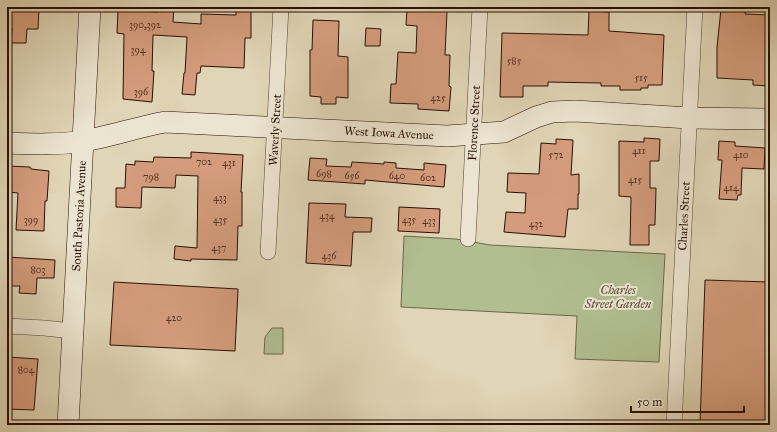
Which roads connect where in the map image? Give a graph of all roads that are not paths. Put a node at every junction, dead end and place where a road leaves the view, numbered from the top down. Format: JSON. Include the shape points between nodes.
{"nodes":[{"id":1,"x":90,"y":7,"type":"edge"},
{"id":2,"x":281,"y":7,"type":"edge"},
{"id":3,"x":480,"y":7,"type":"edge"},
{"id":4,"x":695,"y":7,"type":"edge"},
{"id":5,"x":689,"y":118,"type":"junction"},
{"id":6,"x":770,"y":119,"type":"edge"},
{"id":7,"x":275,"y":127,"type":"junction"},
{"id":8,"x":474,"y":135,"type":"junction"},
{"id":9,"x":82,"y":141,"type":"junction"},
{"id":10,"x":7,"y":143,"type":"edge"},
{"id":11,"x":468,"y":239,"type":"dead end"},
{"id":12,"x":268,"y":252,"type":"dead end"},
{"id":13,"x":7,"y":326,"type":"edge"},
{"id":14,"x":73,"y":331,"type":"junction"},
{"id":15,"x":68,"y":425,"type":"edge"},
{"id":16,"x":674,"y":425,"type":"edge"}],
"edges":[{"from":1,"to":9,"type":"street","name":"South Pastoria Avenue"},
{"from":2,"to":7,"type":"street","name":"Waverly Street"},
{"from":3,"to":8,"type":"street","name":"Florence Street"},
{"from":4,"to":5,"type":"street","name":"Charles Street"},
{"from":5,"to":6,"type":"street","name":"West Iowa Avenue"},
{"from":5,"to":8,"type":"street","name":"West Iowa Avenue","via":[[575,111],[552,112],[504,132]]},
{"from":5,"to":16,"type":"street","name":"Charles Street"},
{"from":7,"to":8,"type":"street","name":"West Iowa Avenue","via":[[447,136]]},
{"from":7,"to":9,"type":"street","name":"West Iowa Avenue","via":[[165,122]]},
{"from":7,"to":12,"type":"street","name":"Waverly Street"},
{"from":8,"to":11,"type":"street","name":"Florence Street"},
{"from":9,"to":10,"type":"street","name":"West Iowa Avenue","via":[[46,145]]},
{"from":9,"to":14,"type":"street","name":"South Pastoria Avenue"},
{"from":13,"to":14,"type":"street"},
{"from":14,"to":15,"type":"street","name":"South Pastoria Avenue"}]}
